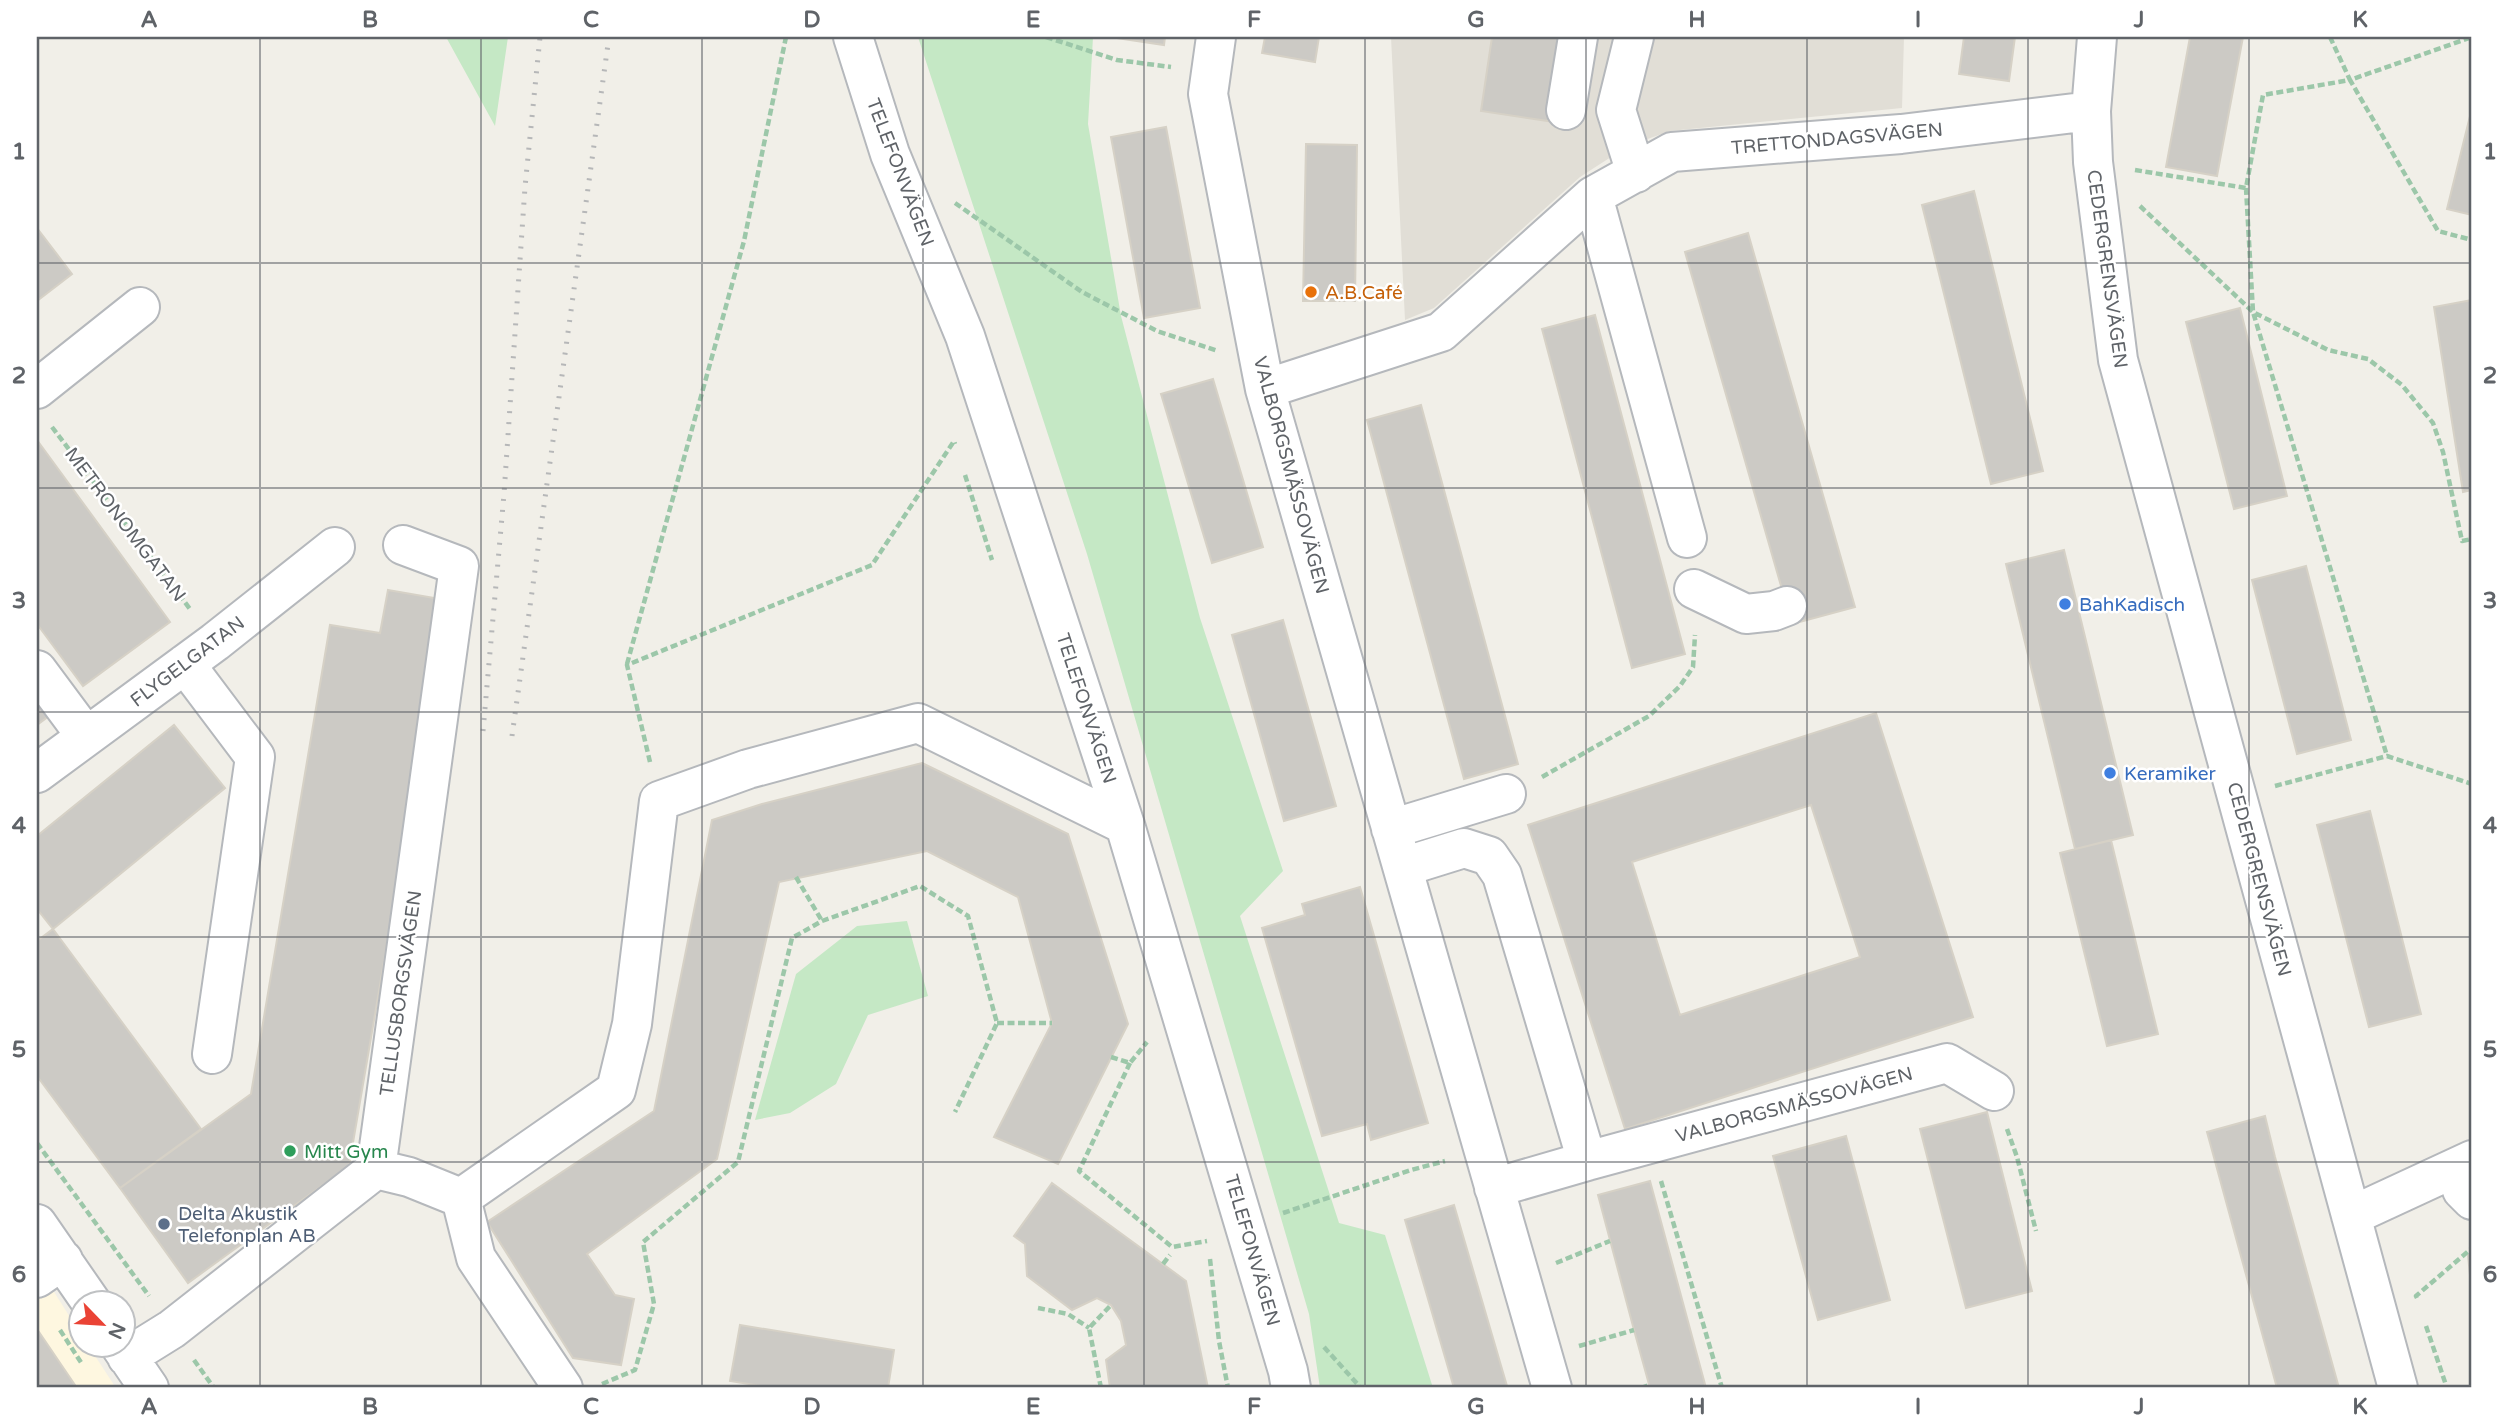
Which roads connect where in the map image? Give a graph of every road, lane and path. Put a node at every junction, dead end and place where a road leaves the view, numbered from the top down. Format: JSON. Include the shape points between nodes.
{"nodes":[{"id":1,"x":786,"y":37,"type":"edge"},
{"id":2,"x":853,"y":37,"type":"edge"},
{"id":3,"x":1046,"y":37,"type":"edge"},
{"id":4,"x":1216,"y":37,"type":"edge"},
{"id":5,"x":1578,"y":37,"type":"edge"},
{"id":6,"x":1634,"y":37,"type":"edge"},
{"id":7,"x":2096,"y":37,"type":"edge"},
{"id":8,"x":2330,"y":37,"type":"edge"},
{"id":9,"x":2472,"y":37,"type":"edge"},
{"id":10,"x":1172,"y":67,"type":"dead end"},
{"id":11,"x":2350,"y":80,"type":"junction"},
{"id":12,"x":1566,"y":110,"type":"dead end"},
{"id":13,"x":2091,"y":111,"type":"junction"},
{"id":14,"x":2093,"y":162,"type":"junction"},
{"id":15,"x":1636,"y":173,"type":"junction"},
{"id":16,"x":2245,"y":188,"type":"junction"},
{"id":17,"x":1593,"y":196,"type":"junction"},
{"id":18,"x":955,"y":203,"type":"dead end"},
{"id":19,"x":2138,"y":204,"type":"dead end"},
{"id":20,"x":2472,"y":240,"type":"edge"},
{"id":21,"x":140,"y":307,"type":"dead end"},
{"id":22,"x":2253,"y":312,"type":"junction"},
{"id":23,"x":1230,"y":355,"type":"dead end"},
{"id":24,"x":1265,"y":389,"type":"junction"},
{"id":25,"x":41,"y":403,"type":"edge"},
{"id":26,"x":958,"y":454,"type":"dead end"},
{"id":27,"x":962,"y":467,"type":"dead end"},
{"id":28,"x":982,"y":533,"type":"dead end"},
{"id":29,"x":1687,"y":538,"type":"dead end"},
{"id":30,"x":2472,"y":539,"type":"edge"},
{"id":31,"x":402,"y":545,"type":"dead end"},
{"id":32,"x":335,"y":547,"type":"dead end"},
{"id":33,"x":1694,"y":589,"type":"joint"},
{"id":34,"x":1787,"y":607,"type":"dead end"},
{"id":35,"x":200,"y":653,"type":"junction"},
{"id":36,"x":627,"y":665,"type":"junction"},
{"id":37,"x":37,"y":670,"type":"edge"},
{"id":38,"x":86,"y":736,"type":"junction"},
{"id":39,"x":2387,"y":756,"type":"junction"},
{"id":40,"x":37,"y":774,"type":"edge"},
{"id":41,"x":2472,"y":784,"type":"edge"},
{"id":42,"x":1506,"y":794,"type":"joint"},
{"id":43,"x":2237,"y":796,"type":"junction"},
{"id":44,"x":659,"y":801,"type":"junction"},
{"id":45,"x":1125,"y":825,"type":"junction"},
{"id":46,"x":1391,"y":829,"type":"junction"},
{"id":47,"x":1403,"y":867,"type":"junction"},
{"id":48,"x":796,"y":877,"type":"dead end"},
{"id":49,"x":822,"y":921,"type":"junction"},
{"id":50,"x":997,"y":1023,"type":"junction"},
{"id":51,"x":1052,"y":1023,"type":"dead end"},
{"id":52,"x":1147,"y":1042,"type":"dead end"},
{"id":53,"x":212,"y":1054,"type":"dead end"},
{"id":54,"x":1111,"y":1057,"type":"dead end"},
{"id":55,"x":1130,"y":1063,"type":"junction"},
{"id":56,"x":1994,"y":1091,"type":"joint"},
{"id":57,"x":956,"y":1112,"type":"dead end"},
{"id":58,"x":37,"y":1143,"type":"edge"},
{"id":59,"x":1456,"y":1158,"type":"dead end"},
{"id":60,"x":1587,"y":1161,"type":"junction"},
{"id":61,"x":376,"y":1169,"type":"junction"},
{"id":62,"x":1658,"y":1170,"type":"dead end"},
{"id":63,"x":2469,"y":1183,"type":"edge"},
{"id":64,"x":1494,"y":1188,"type":"junction"},
{"id":65,"x":461,"y":1198,"type":"junction"},
{"id":66,"x":2351,"y":1216,"type":"junction"},
{"id":67,"x":37,"y":1224,"type":"edge"},
{"id":68,"x":2036,"y":1231,"type":"dead end"},
{"id":69,"x":1231,"y":1232,"type":"junction"},
{"id":70,"x":1610,"y":1241,"type":"dead end"},
{"id":71,"x":2472,"y":1248,"type":"edge"},
{"id":72,"x":1170,"y":1255,"type":"dead end"},
{"id":73,"x":1163,"y":1264,"type":"dead end"},
{"id":74,"x":1549,"y":1266,"type":"dead end"},
{"id":75,"x":50,"y":1269,"type":"edge"},
{"id":76,"x":73,"y":1288,"type":"edge"},
{"id":77,"x":1111,"y":1306,"type":"dead end"},
{"id":78,"x":1038,"y":1308,"type":"dead end"},
{"id":79,"x":2421,"y":1309,"type":"dead end"},
{"id":80,"x":2425,"y":1322,"type":"dead end"},
{"id":81,"x":1089,"y":1328,"type":"junction"},
{"id":82,"x":172,"y":1329,"type":"junction"},
{"id":83,"x":60,"y":1330,"type":"dead end"},
{"id":84,"x":1634,"y":1330,"type":"dead end"},
{"id":85,"x":1322,"y":1344,"type":"dead end"},
{"id":86,"x":136,"y":1345,"type":"edge"},
{"id":87,"x":1572,"y":1348,"type":"dead end"},
{"id":88,"x":128,"y":1358,"type":"edge"},
{"id":89,"x":82,"y":1365,"type":"dead end"},
{"id":90,"x":1649,"y":1385,"type":"dead end"},
{"id":91,"x":149,"y":1388,"type":"edge"},
{"id":92,"x":214,"y":1388,"type":"edge"},
{"id":93,"x":563,"y":1388,"type":"edge"},
{"id":94,"x":592,"y":1388,"type":"edge"},
{"id":95,"x":1101,"y":1388,"type":"edge"},
{"id":96,"x":1291,"y":1388,"type":"edge"},
{"id":97,"x":1361,"y":1388,"type":"edge"},
{"id":98,"x":1552,"y":1388,"type":"edge"},
{"id":99,"x":1641,"y":1388,"type":"edge"},
{"id":100,"x":1722,"y":1388,"type":"edge"},
{"id":101,"x":2398,"y":1388,"type":"edge"},
{"id":102,"x":2447,"y":1388,"type":"edge"}],
"edges":[{"from":1,"to":36,"type":"path","via":[[744,241]]},
{"from":2,"to":45,"type":"street","name":"TELEFONVÄGEN","via":[[890,153],[965,336]]},
{"from":3,"to":10,"type":"path","via":[[1117,60]]},
{"from":4,"to":24,"type":"street","name":"VALBORGSMÄSSOVÄGEN","via":[[1208,94]]},
{"from":5,"to":12,"type":"street"},
{"from":6,"to":15,"type":"street","via":[[1616,110]]},
{"from":7,"to":13,"type":"street","name":"CEDERGRENSVÄGEN"},
{"from":8,"to":11,"type":"path"},
{"from":9,"to":11,"type":"path"},
{"from":11,"to":16,"type":"path","via":[[2263,95]]},
{"from":11,"to":20,"type":"path","via":[[2438,231]]},
{"from":13,"to":14,"type":"street","name":"CEDERGRENSVÄGEN"},
{"from":13,"to":15,"type":"street","name":"TRETTONDAGSVÄGEN","via":[[1901,134],[1672,152]]},
{"from":14,"to":16,"type":"path"},
{"from":14,"to":43,"type":"street","name":"CEDERGRENSVÄGEN","via":[[2118,360]]},
{"from":15,"to":17,"type":"street","name":"TRETTONDAGSVÄGEN"},
{"from":16,"to":22,"type":"path"},
{"from":17,"to":24,"type":"street","name":"TRETTONDAGSVÄGEN","via":[[1441,332]]},
{"from":17,"to":29,"type":"street"},
{"from":18,"to":23,"type":"path","via":[[1082,292],[1157,331]]},
{"from":19,"to":22,"type":"path"},
{"from":21,"to":25,"type":"street"},
{"from":22,"to":30,"type":"path","via":[[2328,350],[2368,359],[2402,385],[2433,423],[2462,541]]},
{"from":22,"to":39,"type":"path"},
{"from":24,"to":46,"type":"street","name":"VALBORGSMÄSSOVÄGEN"},
{"from":25,"to":35,"type":"path","name":"METRONOMGATAN"},
{"from":26,"to":36,"type":"path","via":[[954,441],[872,565]]},
{"from":27,"to":28,"type":"path"},
{"from":31,"to":61,"type":"street","name":"TELLUSBORGSVÄGEN","via":[[458,566]]},
{"from":32,"to":35,"type":"street","name":"FLYGELGATAN"},
{"from":33,"to":34,"type":"street","via":[[1746,614]]},
{"from":33,"to":42,"type":"path","via":[[1693,667],[1679,686],[1649,716]]},
{"from":35,"to":38,"type":"street","name":"FLYGELGATAN"},
{"from":35,"to":53,"type":"street","via":[[255,757]]},
{"from":36,"to":44,"type":"path"},
{"from":37,"to":38,"type":"street"},
{"from":38,"to":40,"type":"street","name":"FLYGELGATAN"},
{"from":39,"to":41,"type":"path"},
{"from":39,"to":43,"type":"path"},
{"from":42,"to":46,"type":"street"},
{"from":43,"to":66,"type":"street","name":"CEDERGRENSVÄGEN"},
{"from":44,"to":45,"type":"street","via":[[748,769],[918,723]]},
{"from":44,"to":65,"type":"street","via":[[632,1024],[616,1090]]},
{"from":45,"to":69,"type":"street","name":"TELEFONVÄGEN"},
{"from":46,"to":47,"type":"street","name":"VALBORGSMÄSSOVÄGEN"},
{"from":47,"to":60,"type":"street","via":[[1464,848],[1489,856],[1502,875]]},
{"from":47,"to":64,"type":"street","name":"VALBORGSMÄSSOVÄGEN"},
{"from":48,"to":49,"type":"path"},
{"from":49,"to":50,"type":"path","via":[[920,886],[968,916]]},
{"from":49,"to":94,"type":"path","via":[[792,938],[738,1162],[643,1242],[654,1304],[635,1370]]},
{"from":50,"to":51,"type":"path"},
{"from":50,"to":57,"type":"path"},
{"from":52,"to":55,"type":"path"},
{"from":54,"to":55,"type":"path"},
{"from":55,"to":69,"type":"path","via":[[1079,1171],[1172,1247]]},
{"from":56,"to":60,"type":"street","name":"VALBORGSMÄSSOVÄGEN","via":[[1947,1063]]},
{"from":56,"to":68,"type":"path"},
{"from":58,"to":82,"type":"path"},
{"from":59,"to":69,"type":"path"},
{"from":60,"to":64,"type":"street","name":"VALBORGSMÄSSOVÄGEN"},
{"from":61,"to":65,"type":"street"},
{"from":61,"to":82,"type":"street"},
{"from":62,"to":100,"type":"path"},
{"from":63,"to":66,"type":"street"},
{"from":64,"to":98,"type":"street","name":"VALBORGSMÄSSOVÄGEN"},
{"from":65,"to":93,"type":"street","via":[[476,1258]]},
{"from":66,"to":101,"type":"street","name":"CEDERGRENSVÄGEN"},
{"from":67,"to":75,"type":"street"},
{"from":69,"to":96,"type":"street","name":"TELEFONVÄGEN","via":[[1289,1371]]},
{"from":70,"to":74,"type":"path"},
{"from":71,"to":79,"type":"path","via":[[2416,1296]]},
{"from":72,"to":73,"type":"path"},
{"from":75,"to":76,"type":"street"},
{"from":77,"to":81,"type":"path"},
{"from":78,"to":81,"type":"path","via":[[1068,1314]]},
{"from":80,"to":102,"type":"path"},
{"from":81,"to":95,"type":"path"},
{"from":82,"to":86,"type":"street"},
{"from":82,"to":92,"type":"path"},
{"from":83,"to":89,"type":"path"},
{"from":84,"to":87,"type":"path"},
{"from":85,"to":97,"type":"path"},
{"from":88,"to":91,"type":"street"},
{"from":90,"to":99,"type":"path"}]}
